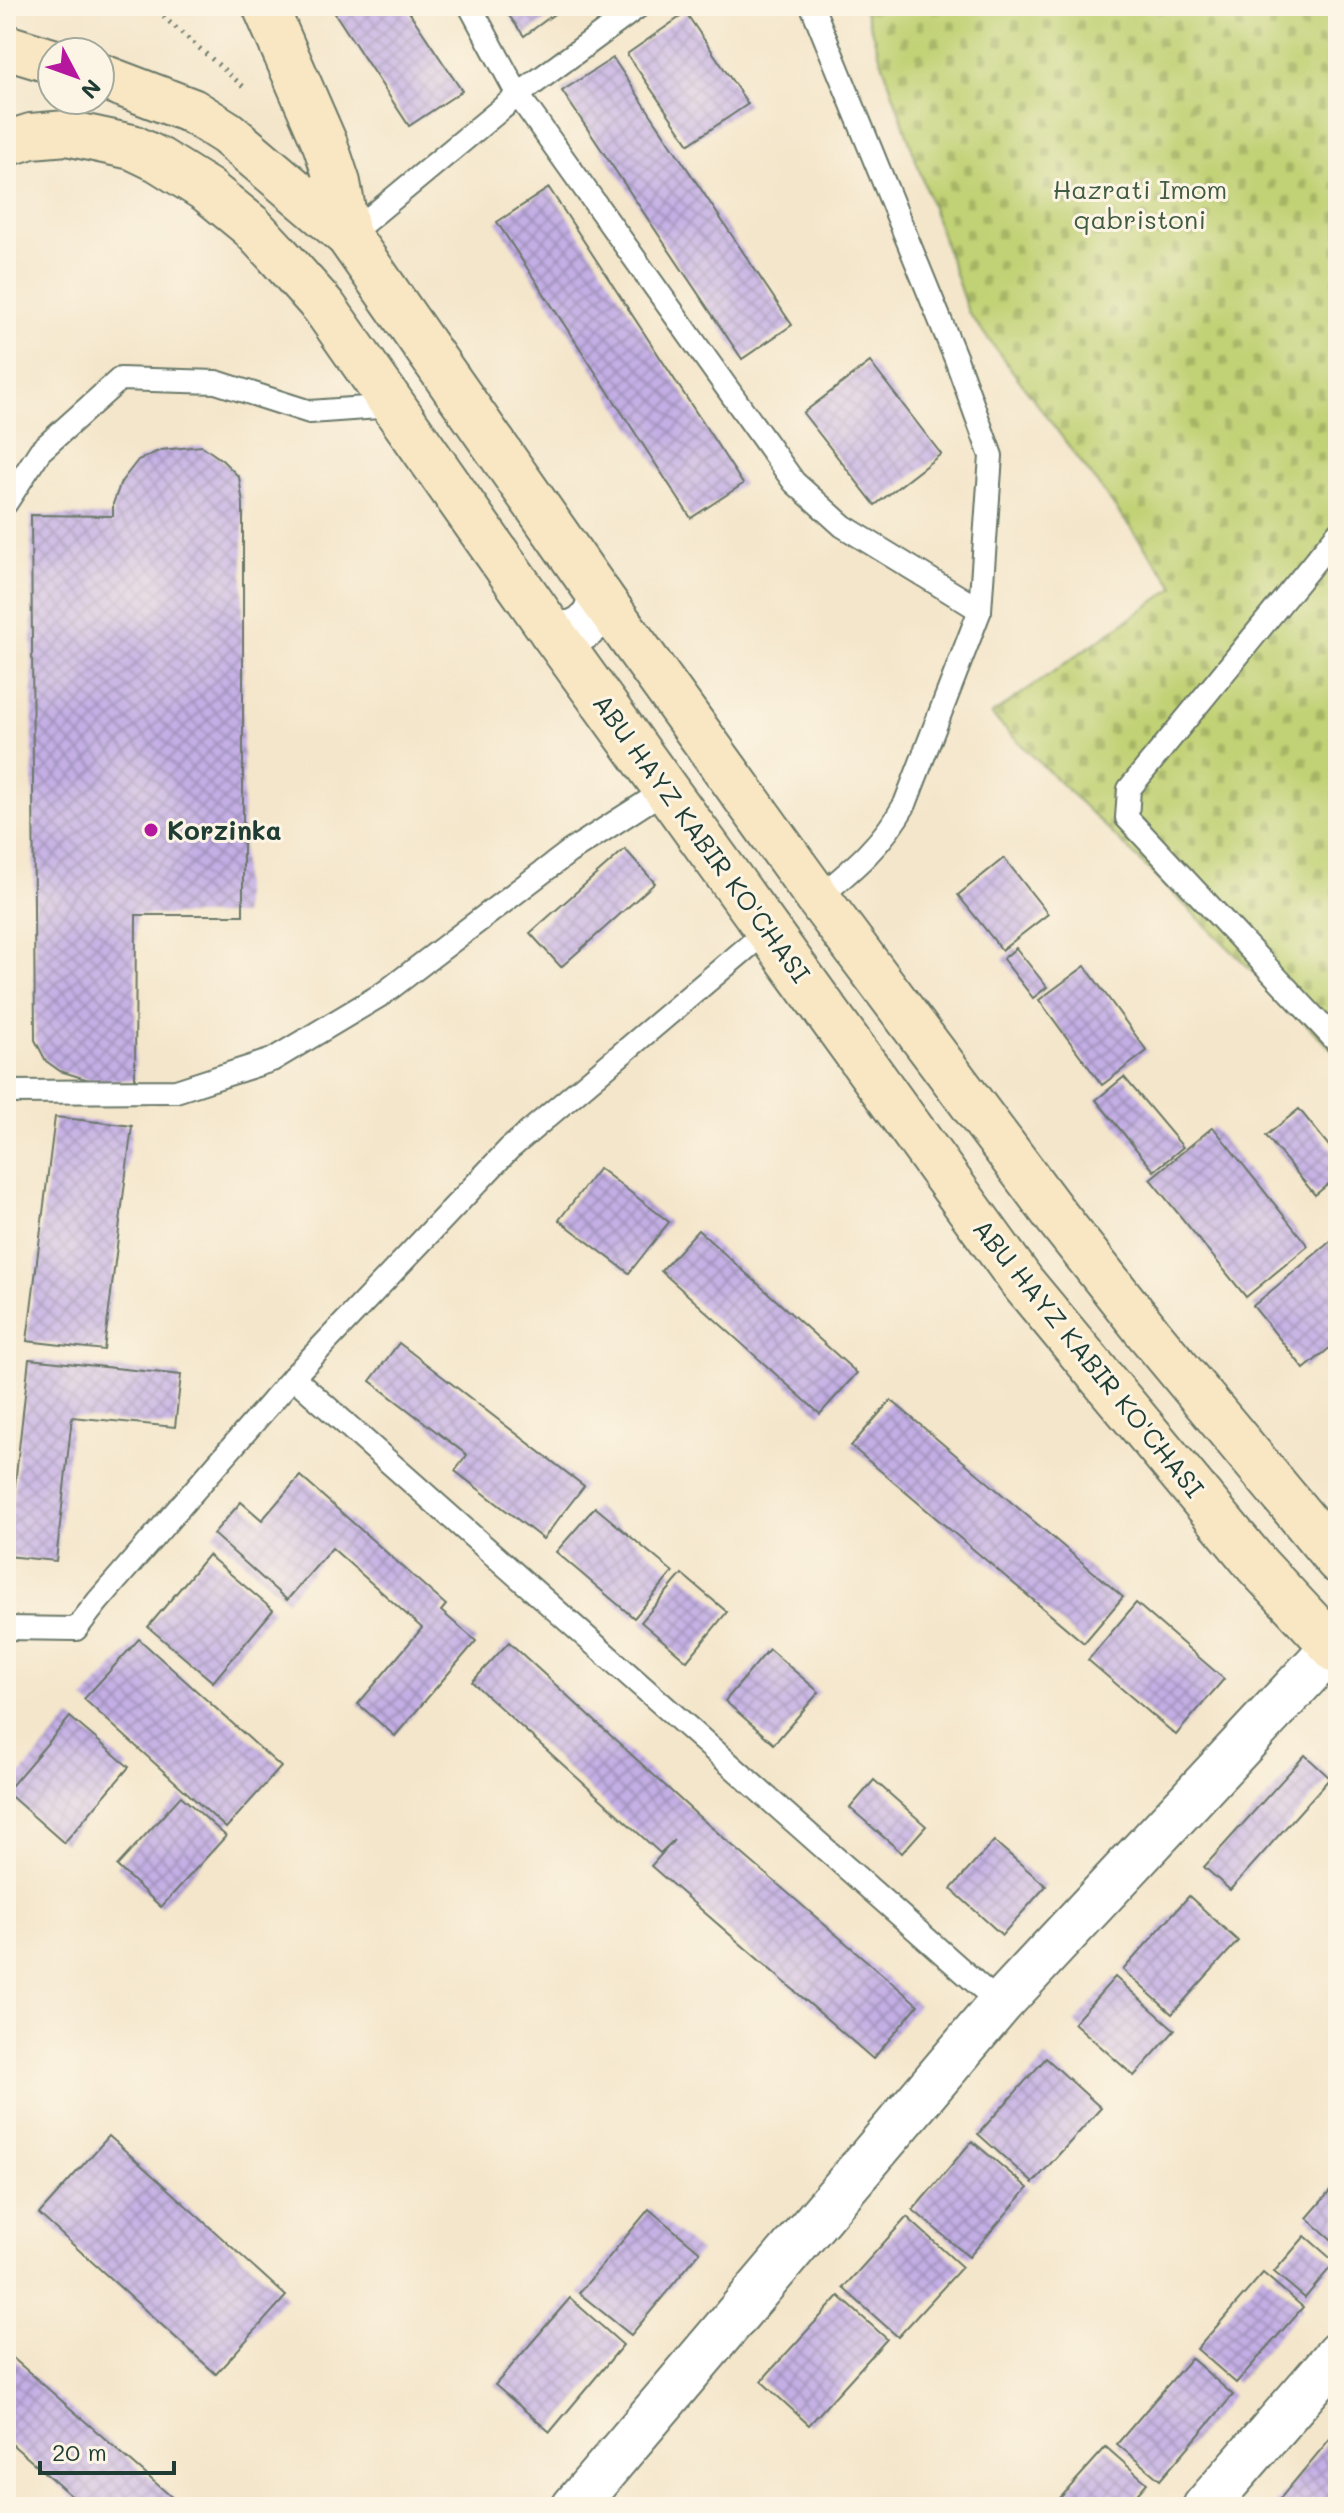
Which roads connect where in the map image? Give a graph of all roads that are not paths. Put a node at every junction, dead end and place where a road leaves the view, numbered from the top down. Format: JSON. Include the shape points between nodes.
{"nodes":[{"id":1,"x":265,"y":6,"type":"edge"},
{"id":2,"x":470,"y":6,"type":"edge"},
{"id":3,"x":639,"y":6,"type":"edge"},
{"id":4,"x":812,"y":6,"type":"edge"},
{"id":5,"x":6,"y":47,"type":"edge"},
{"id":6,"x":36,"y":56,"type":"edge"},
{"id":7,"x":116,"y":82,"type":"edge"},
{"id":8,"x":518,"y":95,"type":"junction"},
{"id":9,"x":6,"y":144,"type":"edge"},
{"id":10,"x":348,"y":236,"type":"junction"},
{"id":11,"x":393,"y":406,"type":"junction"},
{"id":12,"x":6,"y":503,"type":"edge"},
{"id":13,"x":1338,"y":533,"type":"edge"},
{"id":14,"x":600,"y":596,"type":"junction"},
{"id":15,"x":980,"y":610,"type":"junction"},
{"id":16,"x":552,"y":632,"type":"junction"},
{"id":17,"x":667,"y":789,"type":"junction"},
{"id":18,"x":818,"y":898,"type":"junction"},
{"id":19,"x":769,"y":929,"type":"junction"},
{"id":20,"x":1338,"y":1043,"type":"edge"},
{"id":21,"x":6,"y":1092,"type":"edge"},
{"id":22,"x":293,"y":1377,"type":"junction"},
{"id":23,"x":1338,"y":1561,"type":"edge"},
{"id":24,"x":6,"y":1628,"type":"edge"},
{"id":25,"x":1336,"y":1650,"type":"edge"},
{"id":26,"x":1000,"y":2004,"type":"junction"},
{"id":27,"x":1338,"y":2354,"type":"edge"},
{"id":28,"x":574,"y":2507,"type":"edge"},
{"id":29,"x":1205,"y":2507,"type":"edge"}],
"edges":[{"from":1,"to":10,"type":"main road","via":[[325,144]]},
{"from":2,"to":8,"type":"lane"},
{"from":3,"to":8,"type":"lane"},
{"from":4,"to":15,"type":"lane","via":[[991,456]]},
{"from":5,"to":6,"type":"main road"},
{"from":7,"to":10,"type":"main road","via":[[192,111],[227,133]]},
{"from":8,"to":10,"type":"lane"},
{"from":8,"to":15,"type":"lane","via":[[794,482],[843,526]]},
{"from":9,"to":11,"type":"main road","name":"ABU HAYZ KABIR KO'CHASI","via":[[52,133],[96,137],[132,147],[207,190],[251,226],[324,307]]},
{"from":10,"to":14,"type":"main road"},
{"from":11,"to":12,"type":"lane","via":[[310,412],[216,382],[120,379],[40,451]]},
{"from":11,"to":16,"type":"main road","name":"ABU HAYZ KABIR KO'CHASI"},
{"from":13,"to":20,"type":"lane","via":[[1129,789],[1127,818]]},
{"from":14,"to":16,"type":"street","via":[[597,612],[586,626],[569,634]]},
{"from":14,"to":18,"type":"main road"},
{"from":15,"to":18,"type":"lane","via":[[905,804],[881,841]]},
{"from":16,"to":17,"type":"main road","name":"ABU HAYZ KABIR KO'CHASI"},
{"from":17,"to":19,"type":"main road","name":"ABU HAYZ KABIR KO'CHASI"},
{"from":17,"to":21,"type":"lane","via":[[569,852],[384,993],[272,1060],[176,1091]]},
{"from":18,"to":23,"type":"main road","via":[[1056,1216]]},
{"from":19,"to":22,"type":"lane","via":[[509,1149]]},
{"from":19,"to":25,"type":"main road","name":"ABU HAYZ KABIR KO'CHASI","via":[[1022,1282],[1257,1565]]},
{"from":22,"to":24,"type":"lane","via":[[76,1629]]},
{"from":22,"to":26,"type":"lane"},
{"from":25,"to":26,"type":"street"},
{"from":26,"to":28,"type":"street"},
{"from":27,"to":29,"type":"street"}]}
